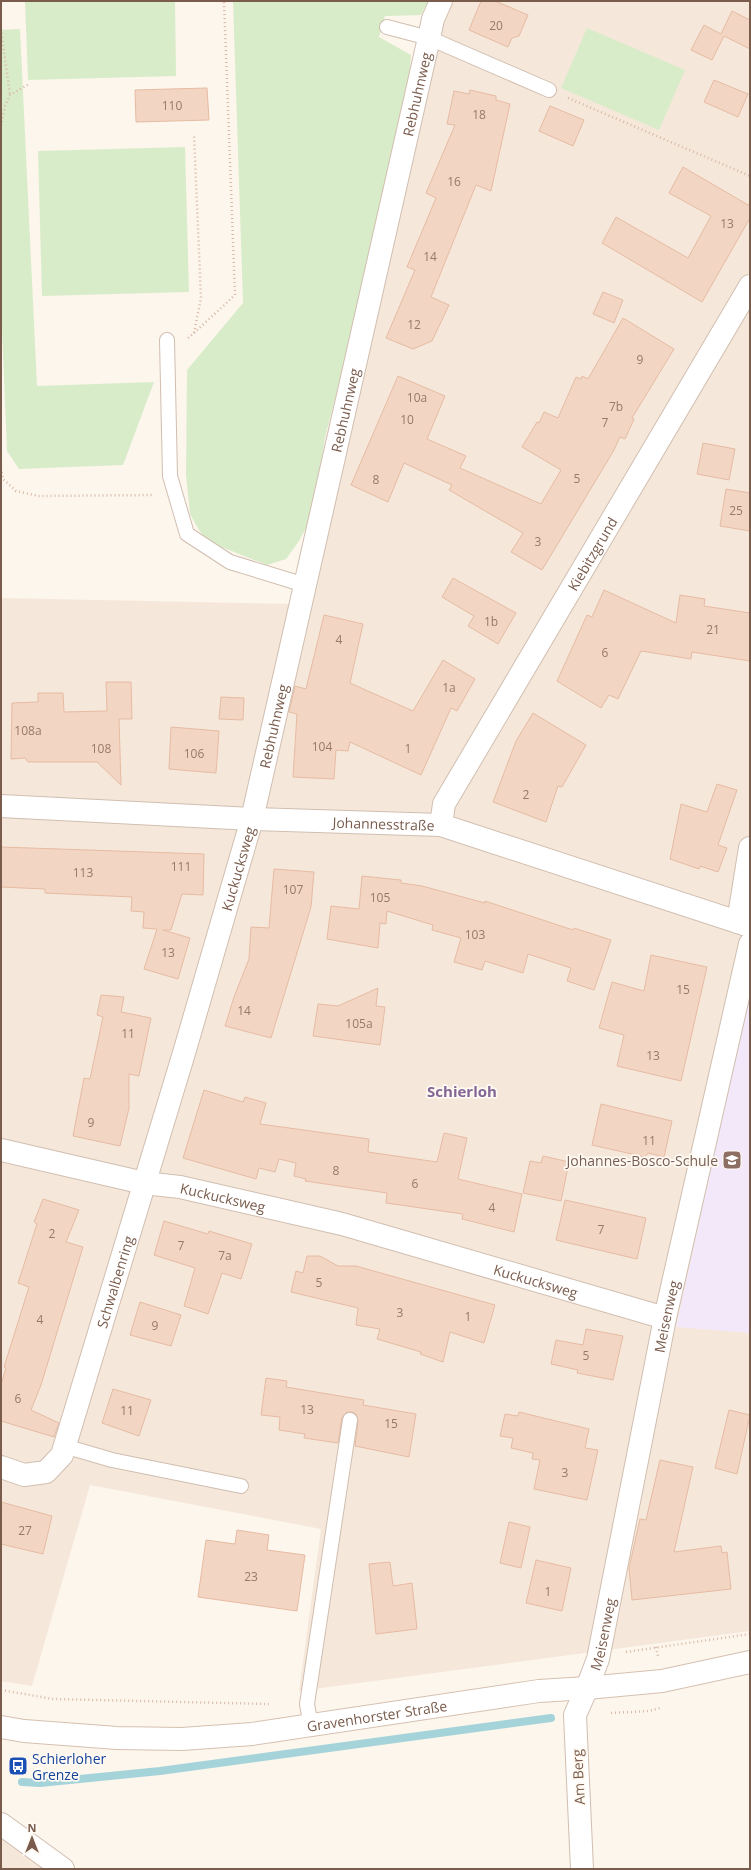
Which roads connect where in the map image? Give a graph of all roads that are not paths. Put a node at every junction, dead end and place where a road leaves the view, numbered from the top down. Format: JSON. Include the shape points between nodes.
{"nodes":[{"id":1,"x":441,"y":1,"type":"edge"},
{"id":2,"x":387,"y":27,"type":"dead end"},
{"id":3,"x":429,"y":38,"type":"junction"},
{"id":4,"x":549,"y":90,"type":"road end"},
{"id":5,"x":750,"y":286,"type":"edge"},
{"id":6,"x":167,"y":340,"type":"road end"},
{"id":7,"x":305,"y":585,"type":"junction"},
{"id":8,"x":1,"y":806,"type":"edge"},
{"id":9,"x":252,"y":819,"type":"junction"},
{"id":10,"x":441,"y":825,"type":"junction"},
{"id":11,"x":750,"y":848,"type":"edge"},
{"id":12,"x":744,"y":924,"type":"edge"},
{"id":13,"x":750,"y":944,"type":"edge"},
{"id":14,"x":1,"y":1150,"type":"edge"},
{"id":15,"x":144,"y":1183,"type":"junction"},
{"id":16,"x":665,"y":1318,"type":"junction"},
{"id":17,"x":350,"y":1420,"type":"dead end"},
{"id":18,"x":64,"y":1446,"type":"junction"},
{"id":19,"x":1,"y":1467,"type":"edge"},
{"id":20,"x":241,"y":1486,"type":"dead end"},
{"id":21,"x":750,"y":1662,"type":"edge"},
{"id":22,"x":587,"y":1688,"type":"junction"},
{"id":23,"x":311,"y":1726,"type":"junction"},
{"id":24,"x":1,"y":1727,"type":"edge"},
{"id":25,"x":1,"y":1824,"type":"edge"},
{"id":26,"x":63,"y":1869,"type":"edge"},
{"id":27,"x":582,"y":1869,"type":"edge"}],
"edges":[{"from":1,"to":3,"type":"street","name":"Rebhuhnweg","via":[[433,19]]},
{"from":2,"to":3,"type":"lane"},
{"from":3,"to":4,"type":"lane"},
{"from":3,"to":7,"type":"street","name":"Rebhuhnweg"},
{"from":5,"to":10,"type":"street","name":"Kiebitzgrund","via":[[444,804]]},
{"from":6,"to":7,"type":"lane","via":[[170,476],[187,534],[230,562]]},
{"from":7,"to":9,"type":"street","name":"Rebhuhnweg"},
{"from":8,"to":9,"type":"street","name":"Johannesstraße"},
{"from":9,"to":10,"type":"street","name":"Johannesstraße"},
{"from":9,"to":15,"type":"street","name":"Kuckucksweg"},
{"from":10,"to":12,"type":"street","name":"Johannesstraße"},
{"from":11,"to":12,"type":"street"},
{"from":13,"to":16,"type":"street","name":"Meisenweg"},
{"from":14,"to":15,"type":"street"},
{"from":15,"to":16,"type":"street","name":"Kuckucksweg","via":[[180,1187],[342,1224]]},
{"from":15,"to":18,"type":"street","name":"Schwalbenring"},
{"from":16,"to":22,"type":"street","name":"Meisenweg","via":[[598,1659]]},
{"from":17,"to":23,"type":"lane","via":[[307,1704]]},
{"from":18,"to":19,"type":"street","name":"Schwalbenring","via":[[62,1455],[46,1472],[24,1475]]},
{"from":18,"to":20,"type":"lane","via":[[112,1460]]},
{"from":21,"to":22,"type":"street","name":"Gravenhorster Straße","via":[[662,1681]]},
{"from":22,"to":23,"type":"street","name":"Gravenhorster Straße","via":[[539,1691]]},
{"from":22,"to":27,"type":"street","name":"Am Berg","via":[[575,1715]]},
{"from":23,"to":24,"type":"street","name":"Gravenhorster Straße","via":[[252,1734],[182,1739],[73,1736]]},
{"from":25,"to":26,"type":"street"}]}
